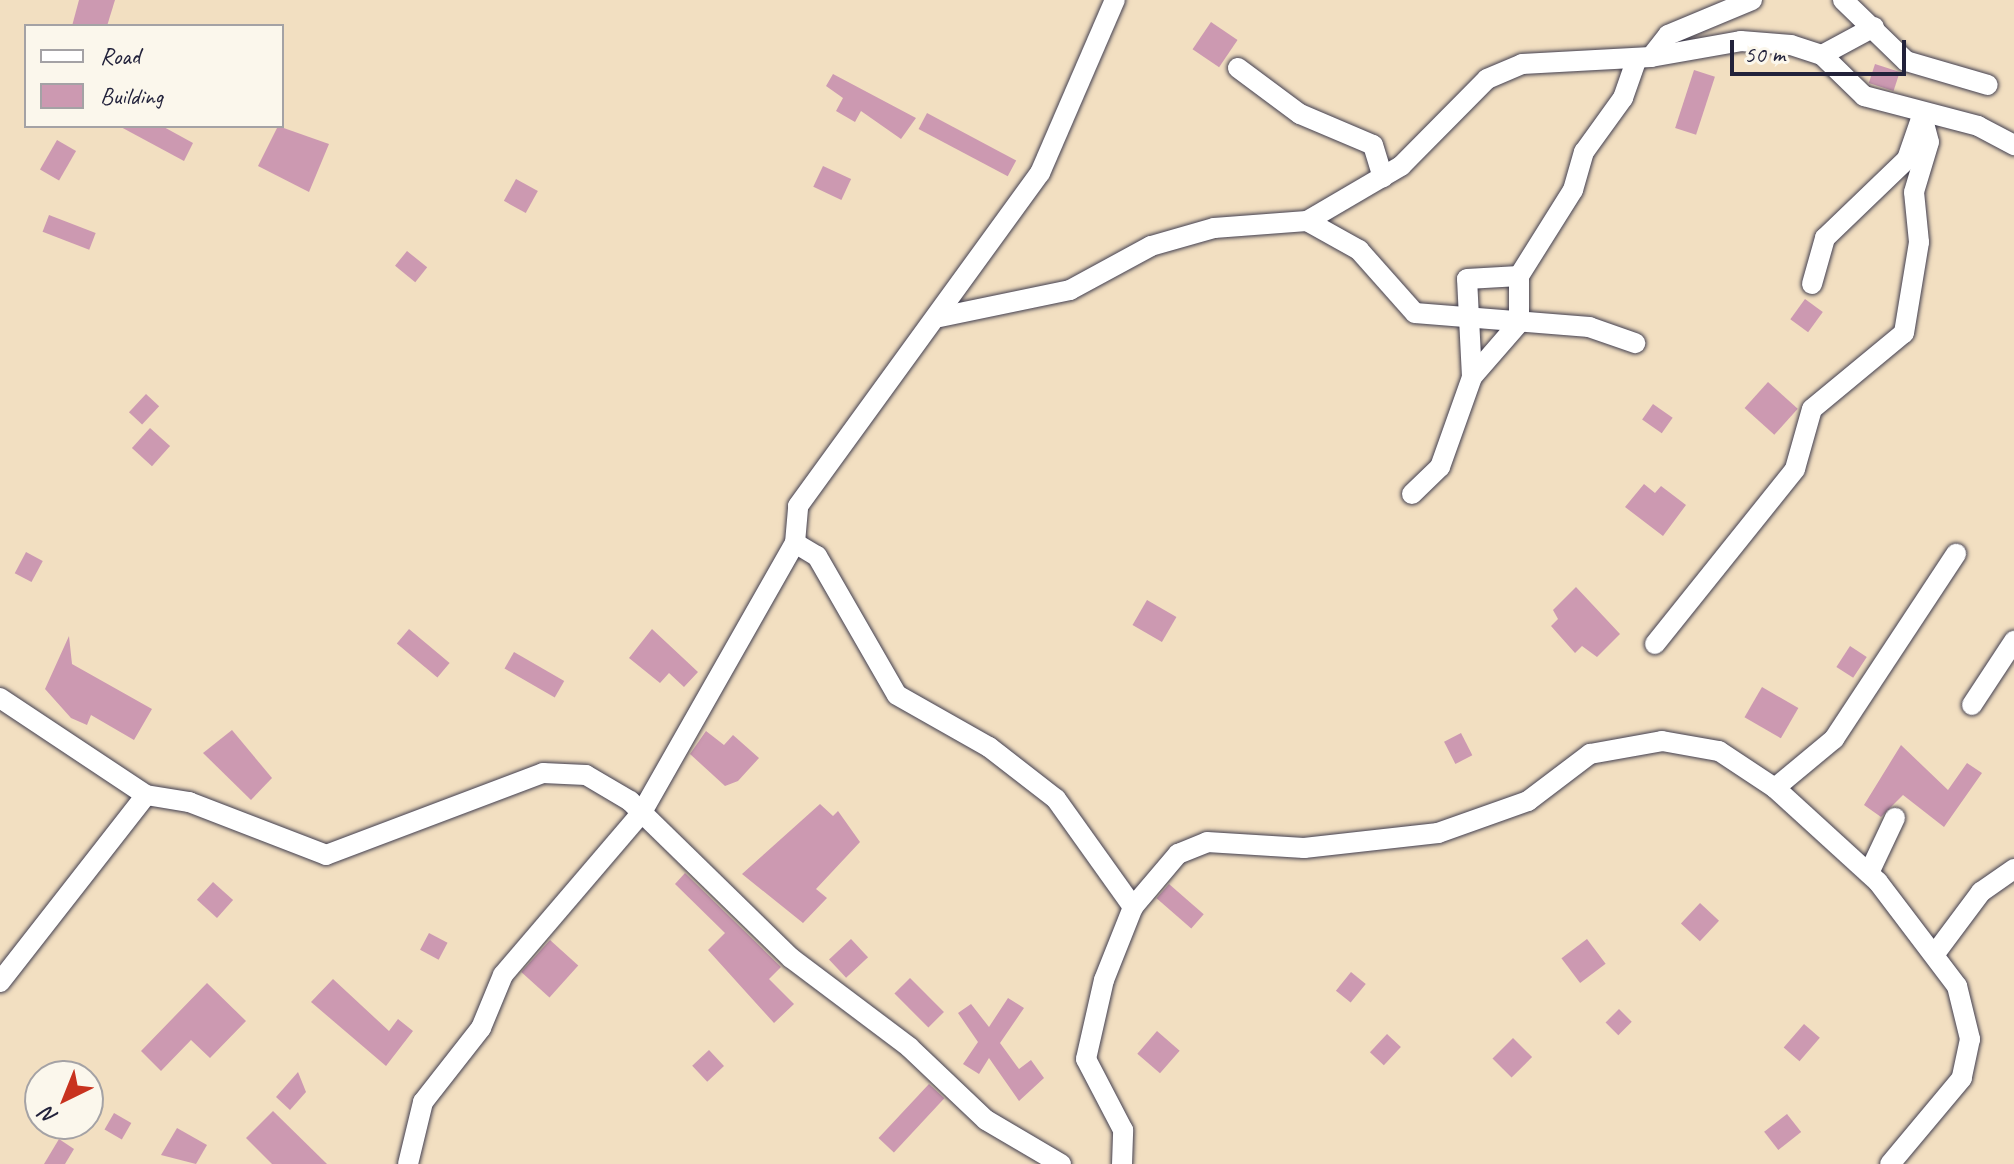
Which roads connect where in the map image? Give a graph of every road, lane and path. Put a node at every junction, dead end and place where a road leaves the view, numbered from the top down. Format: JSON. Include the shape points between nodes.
{"nodes":[{"id":1,"x":1115,"y":0,"type":"edge"},
{"id":2,"x":1752,"y":0,"type":"edge"},
{"id":3,"x":1843,"y":0,"type":"edge"},
{"id":4,"x":1874,"y":27,"type":"junction"},
{"id":5,"x":1822,"y":55,"type":"junction"},
{"id":6,"x":1644,"y":57,"type":"junction"},
{"id":7,"x":1238,"y":68,"type":"dead end"},
{"id":8,"x":1988,"y":85,"type":"dead end"},
{"id":9,"x":1922,"y":116,"type":"junction"},
{"id":10,"x":2014,"y":145,"type":"edge"},
{"id":11,"x":1383,"y":178,"type":"junction"},
{"id":12,"x":1338,"y":206,"type":"junction"},
{"id":13,"x":1307,"y":221,"type":"junction"},
{"id":14,"x":1331,"y":232,"type":"junction"},
{"id":15,"x":1519,"y":276,"type":"junction"},
{"id":16,"x":1812,"y":284,"type":"dead end"},
{"id":17,"x":940,"y":317,"type":"junction"},
{"id":18,"x":1467,"y":321,"type":"junction"},
{"id":19,"x":1519,"y":323,"type":"junction"},
{"id":20,"x":1635,"y":343,"type":"dead end"},
{"id":21,"x":1472,"y":377,"type":"junction"},
{"id":22,"x":1412,"y":494,"type":"dead end"},
{"id":23,"x":795,"y":543,"type":"junction"},
{"id":24,"x":1956,"y":554,"type":"dead end"},
{"id":25,"x":2014,"y":641,"type":"edge"},
{"id":26,"x":1655,"y":644,"type":"dead end"},
{"id":27,"x":0,"y":698,"type":"edge"},
{"id":28,"x":1972,"y":705,"type":"dead end"},
{"id":29,"x":1775,"y":788,"type":"junction"},
{"id":30,"x":146,"y":795,"type":"junction"},
{"id":31,"x":642,"y":812,"type":"junction"},
{"id":32,"x":1895,"y":818,"type":"dead end"},
{"id":33,"x":2014,"y":869,"type":"edge"},
{"id":34,"x":1869,"y":873,"type":"junction"},
{"id":35,"x":1133,"y":907,"type":"junction"},
{"id":36,"x":1937,"y":951,"type":"junction"},
{"id":37,"x":0,"y":982,"type":"edge"},
{"id":38,"x":408,"y":1164,"type":"edge"},
{"id":39,"x":1061,"y":1164,"type":"edge"},
{"id":40,"x":1122,"y":1164,"type":"edge"},
{"id":41,"x":1890,"y":1164,"type":"edge"}],
"edges":[{"from":1,"to":17,"type":"street","via":[[1040,173]]},
{"from":2,"to":6,"type":"street","via":[[1668,35]]},
{"from":3,"to":4,"type":"street"},
{"from":4,"to":5,"type":"street"},
{"from":4,"to":8,"type":"street","via":[[1906,61]]},
{"from":5,"to":6,"type":"street","via":[[1741,41]]},
{"from":5,"to":9,"type":"street","via":[[1864,96]]},
{"from":6,"to":11,"type":"street","via":[[1522,64],[1487,79]]},
{"from":6,"to":15,"type":"street","via":[[1623,98],[1584,152],[1573,190]]},
{"from":7,"to":11,"type":"street","via":[[1300,114],[1373,145]]},
{"from":9,"to":10,"type":"street","via":[[1978,126]]},
{"from":9,"to":16,"type":"street","via":[[1907,159],[1825,238]]},
{"from":9,"to":26,"type":"street","via":[[1929,142],[1914,192],[1919,242],[1904,333],[1812,409],[1795,469]]},
{"from":11,"to":12,"type":"street"},
{"from":12,"to":13,"type":"street"},
{"from":12,"to":14,"type":"street"},
{"from":13,"to":14,"type":"street"},
{"from":13,"to":17,"type":"street","via":[[1202,231],[1151,246],[1070,290]]},
{"from":14,"to":18,"type":"street","via":[[1359,250],[1415,313]]},
{"from":15,"to":18,"type":"street","via":[[1467,279]]},
{"from":15,"to":19,"type":"street"},
{"from":17,"to":23,"type":"street","via":[[798,506]]},
{"from":18,"to":19,"type":"street"},
{"from":18,"to":21,"type":"street"},
{"from":19,"to":20,"type":"street","via":[[1589,327]]},
{"from":19,"to":21,"type":"street"},
{"from":21,"to":22,"type":"street","via":[[1440,467]]},
{"from":23,"to":31,"type":"street"},
{"from":23,"to":35,"type":"street","via":[[817,556],[897,695],[989,747],[1056,799]]},
{"from":24,"to":29,"type":"street","via":[[1834,739]]},
{"from":25,"to":28,"type":"street"},
{"from":27,"to":30,"type":"street"},
{"from":29,"to":34,"type":"street"},
{"from":29,"to":35,"type":"street","via":[[1734,758],[1691,743],[1612,747],[1507,812],[1438,833],[1304,848],[1193,845]]},
{"from":30,"to":31,"type":"street","via":[[189,802],[326,855],[552,771],[598,780]]},
{"from":30,"to":37,"type":"street"},
{"from":31,"to":38,"type":"street","via":[[503,975],[481,1028],[421,1104]]},
{"from":31,"to":39,"type":"street","via":[[791,958],[909,1047],[986,1120]]},
{"from":32,"to":34,"type":"street"},
{"from":33,"to":36,"type":"street","via":[[1981,892]]},
{"from":34,"to":36,"type":"street"},
{"from":35,"to":40,"type":"street","via":[[1104,980],[1086,1059],[1127,1140]]},
{"from":36,"to":41,"type":"street","via":[[1967,1016],[1968,1057],[1951,1096]]}]}
